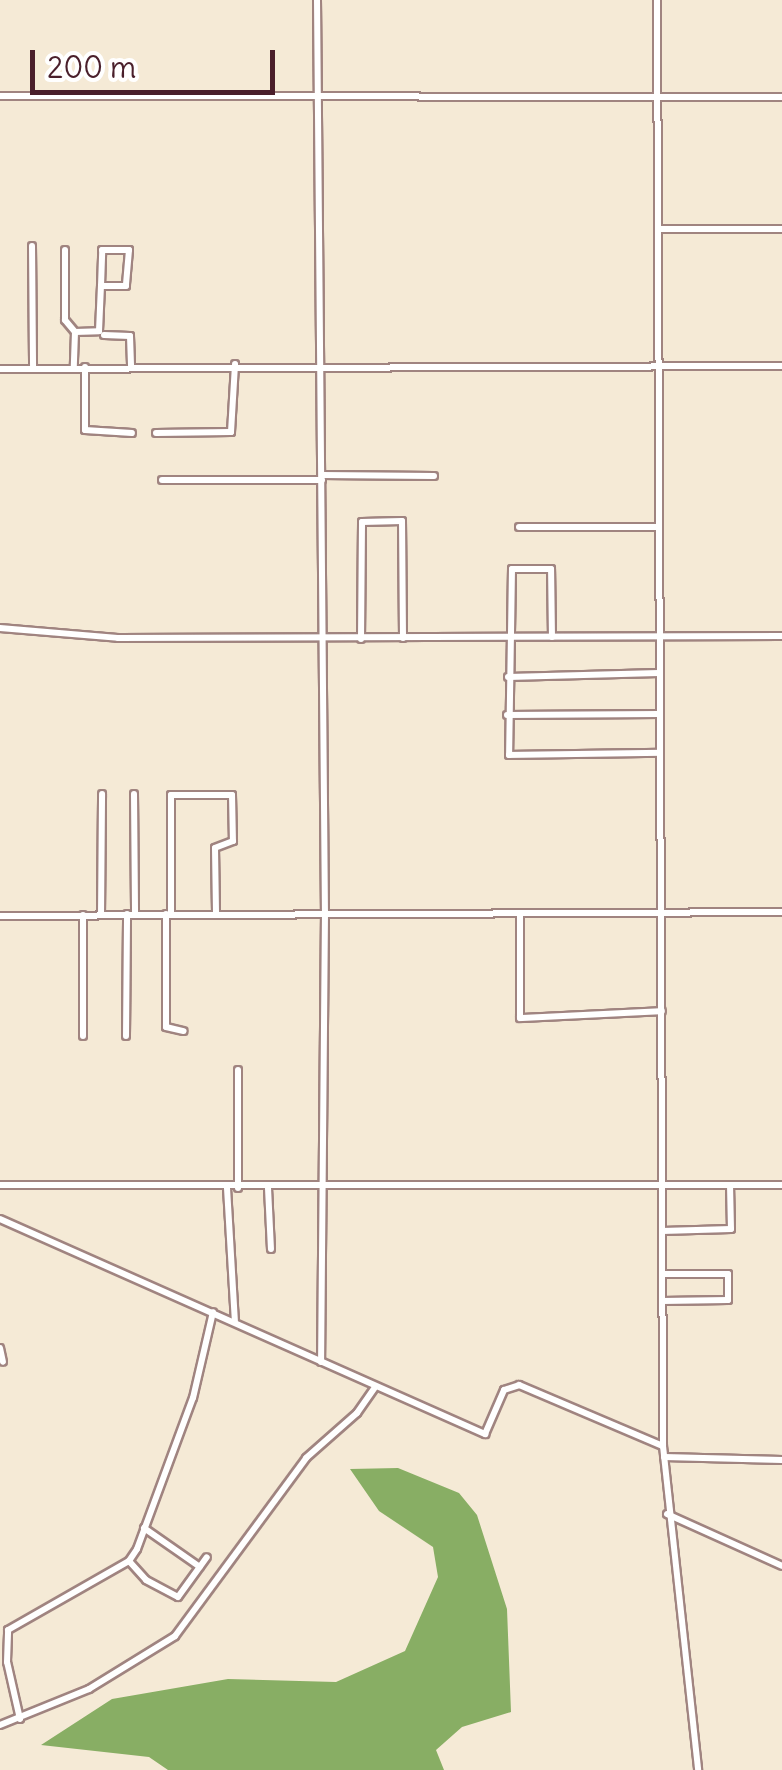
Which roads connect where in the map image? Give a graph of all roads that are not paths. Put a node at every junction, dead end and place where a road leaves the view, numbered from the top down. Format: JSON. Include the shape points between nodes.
{"nodes":[{"id":1,"x":316,"y":0,"type":"edge"},
{"id":2,"x":656,"y":0,"type":"edge"},
{"id":3,"x":0,"y":96,"type":"edge"},
{"id":4,"x":782,"y":97,"type":"edge"},
{"id":5,"x":317,"y":98,"type":"junction"},
{"id":6,"x":659,"y":98,"type":"junction"},
{"id":7,"x":659,"y":229,"type":"junction"},
{"id":8,"x":782,"y":229,"type":"edge"},
{"id":9,"x":32,"y":246,"type":"dead end"},
{"id":10,"x":66,"y":250,"type":"dead end"},
{"id":11,"x":101,"y":286,"type":"junction"},
{"id":12,"x":75,"y":332,"type":"junction"},
{"id":13,"x":104,"y":335,"type":"dead end"},
{"id":14,"x":235,"y":364,"type":"junction"},
{"id":15,"x":320,"y":365,"type":"junction"},
{"id":16,"x":658,"y":365,"type":"junction"},
{"id":17,"x":131,"y":366,"type":"junction"},
{"id":18,"x":782,"y":366,"type":"edge"},
{"id":19,"x":74,"y":367,"type":"junction"},
{"id":20,"x":85,"y":367,"type":"junction"},
{"id":21,"x":32,"y":368,"type":"junction"},
{"id":22,"x":0,"y":369,"type":"edge"},
{"id":23,"x":132,"y":433,"type":"dead end"},
{"id":24,"x":156,"y":433,"type":"dead end"},
{"id":25,"x":434,"y":476,"type":"dead end"},
{"id":26,"x":322,"y":478,"type":"junction"},
{"id":27,"x":162,"y":480,"type":"dead end"},
{"id":28,"x":658,"y":527,"type":"junction"},
{"id":29,"x":519,"y":528,"type":"dead end"},
{"id":30,"x":0,"y":628,"type":"edge"},
{"id":31,"x":658,"y":636,"type":"junction"},
{"id":32,"x":782,"y":636,"type":"edge"},
{"id":33,"x":509,"y":637,"type":"junction"},
{"id":34,"x":552,"y":637,"type":"junction"},
{"id":35,"x":404,"y":638,"type":"junction"},
{"id":36,"x":322,"y":639,"type":"junction"},
{"id":37,"x":361,"y":639,"type":"junction"},
{"id":38,"x":659,"y":674,"type":"junction"},
{"id":39,"x":508,"y":678,"type":"junction"},
{"id":40,"x":659,"y":714,"type":"junction"},
{"id":41,"x":508,"y":715,"type":"junction"},
{"id":42,"x":660,"y":754,"type":"junction"},
{"id":43,"x":102,"y":794,"type":"dead end"},
{"id":44,"x":134,"y":794,"type":"dead end"},
{"id":45,"x":325,"y":912,"type":"junction"},
{"id":46,"x":782,"y":912,"type":"edge"},
{"id":47,"x":131,"y":914,"type":"junction"},
{"id":48,"x":168,"y":914,"type":"junction"},
{"id":49,"x":216,"y":914,"type":"junction"},
{"id":50,"x":520,"y":914,"type":"junction"},
{"id":51,"x":84,"y":915,"type":"junction"},
{"id":52,"x":100,"y":915,"type":"junction"},
{"id":53,"x":0,"y":916,"type":"edge"},
{"id":54,"x":661,"y":916,"type":"junction"},
{"id":55,"x":662,"y":1010,"type":"junction"},
{"id":56,"x":184,"y":1031,"type":"dead end"},
{"id":57,"x":83,"y":1036,"type":"dead end"},
{"id":58,"x":126,"y":1036,"type":"dead end"},
{"id":59,"x":238,"y":1070,"type":"dead end"},
{"id":60,"x":0,"y":1185,"type":"edge"},
{"id":61,"x":782,"y":1185,"type":"edge"},
{"id":62,"x":662,"y":1186,"type":"junction"},
{"id":63,"x":730,"y":1186,"type":"junction"},
{"id":64,"x":323,"y":1187,"type":"junction"},
{"id":65,"x":227,"y":1188,"type":"junction"},
{"id":66,"x":238,"y":1188,"type":"junction"},
{"id":67,"x":268,"y":1188,"type":"junction"},
{"id":68,"x":0,"y":1219,"type":"edge"},
{"id":69,"x":662,"y":1230,"type":"junction"},
{"id":70,"x":271,"y":1249,"type":"dead end"},
{"id":71,"x":662,"y":1274,"type":"junction"},
{"id":72,"x":662,"y":1301,"type":"junction"},
{"id":73,"x":213,"y":1312,"type":"junction"},
{"id":74,"x":234,"y":1322,"type":"junction"},
{"id":75,"x":0,"y":1348,"type":"edge"},
{"id":76,"x":4,"y":1362,"type":"dead end"},
{"id":77,"x":321,"y":1362,"type":"junction"},
{"id":78,"x":375,"y":1387,"type":"junction"},
{"id":79,"x":663,"y":1446,"type":"junction"},
{"id":80,"x":664,"y":1457,"type":"junction"},
{"id":81,"x":782,"y":1460,"type":"edge"},
{"id":82,"x":666,"y":1513,"type":"junction"},
{"id":83,"x":144,"y":1528,"type":"junction"},
{"id":84,"x":207,"y":1556,"type":"dead end"},
{"id":85,"x":129,"y":1560,"type":"junction"},
{"id":86,"x":200,"y":1566,"type":"junction"},
{"id":87,"x":782,"y":1566,"type":"edge"},
{"id":88,"x":20,"y":1719,"type":"junction"},
{"id":89,"x":0,"y":1724,"type":"edge"},
{"id":90,"x":698,"y":1770,"type":"edge"}],
"edges":[{"from":1,"to":5,"type":"street"},
{"from":2,"to":6,"type":"street"},
{"from":3,"to":5,"type":"street"},
{"from":4,"to":6,"type":"street"},
{"from":5,"to":6,"type":"street"},
{"from":5,"to":15,"type":"street"},
{"from":6,"to":7,"type":"street"},
{"from":7,"to":8,"type":"street"},
{"from":7,"to":16,"type":"street"},
{"from":9,"to":21,"type":"street"},
{"from":10,"to":12,"type":"street","via":[[65,320]]},
{"from":11,"to":11,"type":"street","via":[[102,250],[130,250],[126,286]]},
{"from":11,"to":12,"type":"street","via":[[100,331]]},
{"from":12,"to":19,"type":"street"},
{"from":13,"to":17,"type":"street","via":[[130,336]]},
{"from":14,"to":15,"type":"street"},
{"from":14,"to":17,"type":"street"},
{"from":14,"to":24,"type":"street","via":[[231,432]]},
{"from":15,"to":16,"type":"street"},
{"from":15,"to":26,"type":"street"},
{"from":16,"to":18,"type":"street"},
{"from":16,"to":28,"type":"street"},
{"from":17,"to":20,"type":"street"},
{"from":19,"to":20,"type":"street"},
{"from":19,"to":21,"type":"street"},
{"from":20,"to":23,"type":"street","via":[[85,430]]},
{"from":21,"to":22,"type":"street"},
{"from":25,"to":26,"type":"street"},
{"from":26,"to":27,"type":"street"},
{"from":26,"to":36,"type":"street"},
{"from":28,"to":29,"type":"street"},
{"from":28,"to":31,"type":"street"},
{"from":30,"to":36,"type":"street","via":[[118,638]]},
{"from":31,"to":32,"type":"street"},
{"from":31,"to":34,"type":"street"},
{"from":31,"to":38,"type":"street"},
{"from":33,"to":34,"type":"street"},
{"from":33,"to":34,"type":"street","via":[[512,569],[551,569]]},
{"from":33,"to":35,"type":"street"},
{"from":33,"to":39,"type":"street"},
{"from":35,"to":37,"type":"street"},
{"from":35,"to":37,"type":"street","via":[[402,522],[362,522]]},
{"from":36,"to":37,"type":"street"},
{"from":36,"to":45,"type":"street"},
{"from":38,"to":39,"type":"street"},
{"from":38,"to":40,"type":"street"},
{"from":39,"to":41,"type":"street"},
{"from":40,"to":41,"type":"street"},
{"from":40,"to":42,"type":"street"},
{"from":41,"to":42,"type":"street","via":[[509,756]]},
{"from":42,"to":54,"type":"street"},
{"from":43,"to":52,"type":"street"},
{"from":44,"to":47,"type":"street"},
{"from":45,"to":49,"type":"street"},
{"from":45,"to":50,"type":"street"},
{"from":45,"to":64,"type":"street"},
{"from":46,"to":54,"type":"street"},
{"from":47,"to":48,"type":"street"},
{"from":47,"to":52,"type":"street"},
{"from":47,"to":58,"type":"street"},
{"from":48,"to":49,"type":"street"},
{"from":48,"to":49,"type":"street","via":[[171,795],[232,795],[232,842],[215,848]]},
{"from":48,"to":56,"type":"street","via":[[166,1027]]},
{"from":50,"to":54,"type":"street"},
{"from":50,"to":55,"type":"street","via":[[520,1018]]},
{"from":51,"to":52,"type":"street"},
{"from":51,"to":53,"type":"street"},
{"from":51,"to":57,"type":"street"},
{"from":54,"to":55,"type":"street"},
{"from":55,"to":62,"type":"street"},
{"from":59,"to":66,"type":"street"},
{"from":60,"to":65,"type":"street"},
{"from":61,"to":63,"type":"street"},
{"from":62,"to":63,"type":"street"},
{"from":62,"to":64,"type":"street"},
{"from":62,"to":69,"type":"street"},
{"from":63,"to":69,"type":"street","via":[[731,1230]]},
{"from":64,"to":67,"type":"street"},
{"from":64,"to":77,"type":"street"},
{"from":65,"to":66,"type":"street"},
{"from":65,"to":74,"type":"street"},
{"from":66,"to":67,"type":"street"},
{"from":67,"to":70,"type":"street"},
{"from":68,"to":73,"type":"street"},
{"from":69,"to":71,"type":"street"},
{"from":71,"to":72,"type":"street"},
{"from":71,"to":72,"type":"street","via":[[728,1274],[728,1300]]},
{"from":72,"to":79,"type":"street"},
{"from":73,"to":74,"type":"street"},
{"from":73,"to":83,"type":"street","via":[[193,1398]]},
{"from":74,"to":77,"type":"street"},
{"from":75,"to":76,"type":"street"},
{"from":77,"to":78,"type":"street"},
{"from":78,"to":79,"type":"street","via":[[485,1434],[504,1390],[520,1385]]},
{"from":78,"to":88,"type":"street","via":[[357,1413],[306,1458],[175,1636],[89,1689]]},
{"from":79,"to":80,"type":"street"},
{"from":80,"to":81,"type":"street"},
{"from":80,"to":82,"type":"street"},
{"from":82,"to":87,"type":"street"},
{"from":82,"to":90,"type":"street"},
{"from":83,"to":85,"type":"street"},
{"from":83,"to":86,"type":"street"},
{"from":84,"to":86,"type":"street"},
{"from":85,"to":86,"type":"street","via":[[146,1580],[178,1597]]},
{"from":85,"to":88,"type":"street","via":[[8,1630],[7,1662]]},
{"from":88,"to":89,"type":"street"}]}
